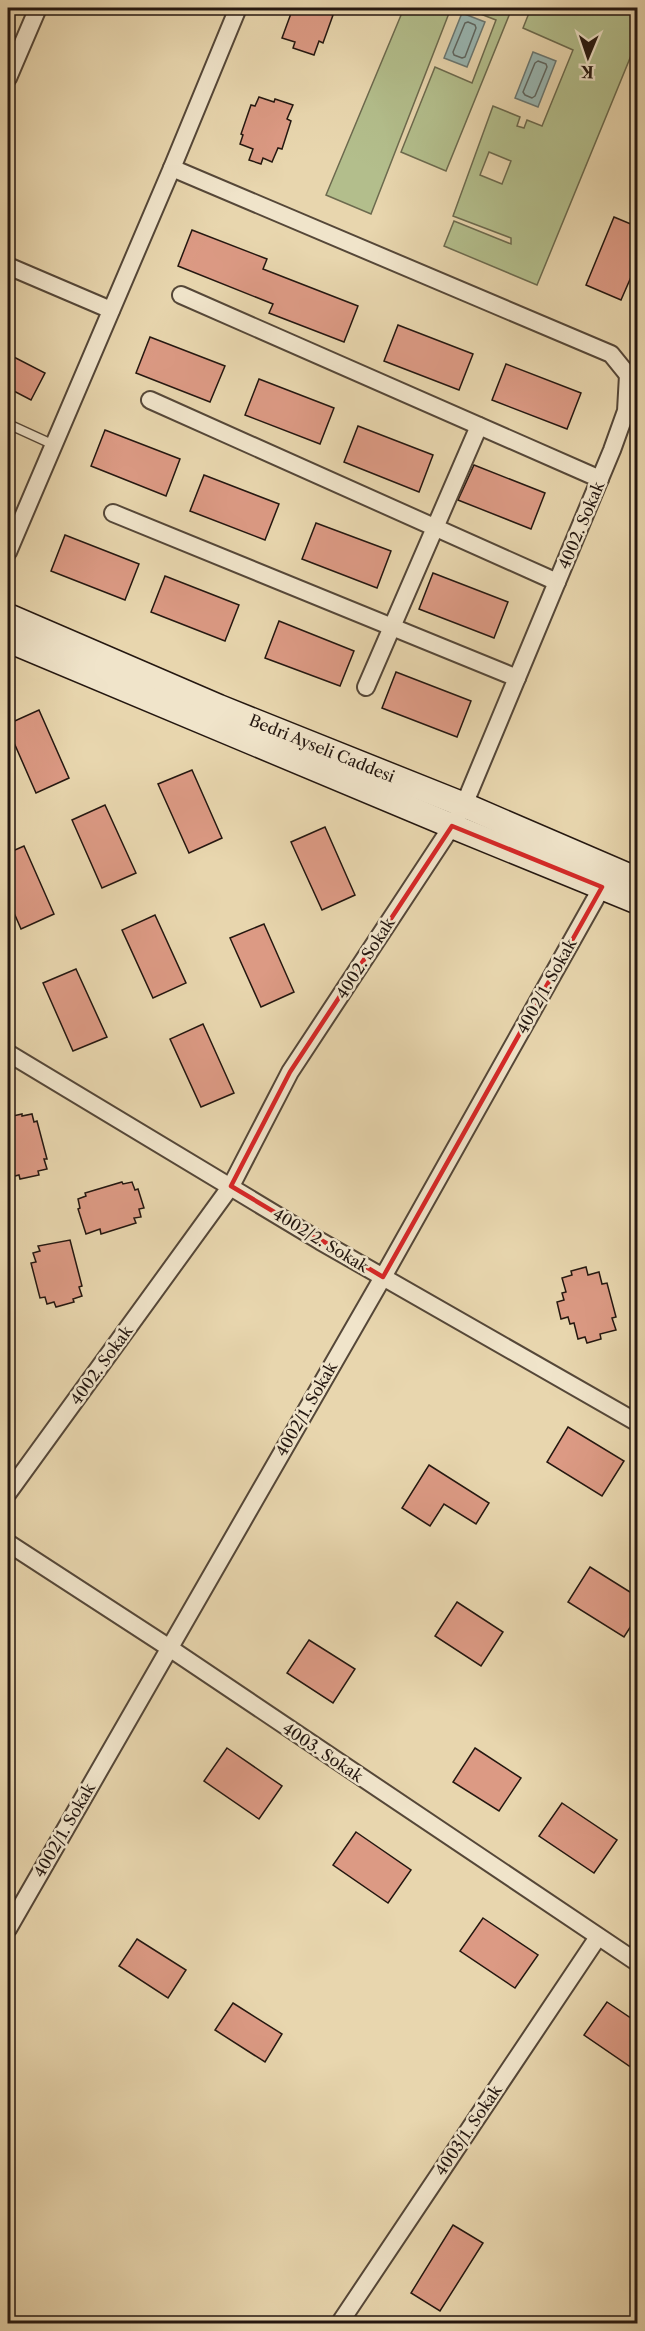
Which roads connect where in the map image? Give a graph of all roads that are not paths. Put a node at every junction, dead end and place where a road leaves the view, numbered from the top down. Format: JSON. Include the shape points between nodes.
{"nodes":[{"id":1,"x":38,"y":8,"type":"edge"},
{"id":2,"x":238,"y":8,"type":"edge"},
{"id":3,"x":8,"y":78,"type":"edge"},
{"id":4,"x":172,"y":168,"type":"junction"},
{"id":5,"x":8,"y":266,"type":"edge"},
{"id":6,"x":181,"y":295,"type":"dead end"},
{"id":7,"x":111,"y":310,"type":"junction"},
{"id":8,"x":633,"y":371,"type":"edge"},
{"id":9,"x":150,"y":400,"type":"dead end"},
{"id":10,"x":8,"y":424,"type":"edge"},
{"id":11,"x":478,"y":426,"type":"junction"},
{"id":12,"x":54,"y":445,"type":"junction"},
{"id":13,"x":600,"y":479,"type":"junction"},
{"id":14,"x":113,"y":513,"type":"dead end"},
{"id":15,"x":435,"y":527,"type":"junction"},
{"id":16,"x":8,"y":552,"type":"edge"},
{"id":17,"x":557,"y":582,"type":"junction"},
{"id":18,"x":8,"y":616,"type":"edge"},
{"id":19,"x":392,"y":627,"type":"junction"},
{"id":20,"x":8,"y":640,"type":"edge"},
{"id":21,"x":517,"y":678,"type":"junction"},
{"id":22,"x":366,"y":687,"type":"dead end"},
{"id":23,"x":464,"y":805,"type":"junction"},
{"id":24,"x":452,"y":826,"type":"junction"},
{"id":25,"x":638,"y":880,"type":"edge"},
{"id":26,"x":602,"y":887,"type":"junction"},
{"id":27,"x":638,"y":902,"type":"edge"},
{"id":28,"x":8,"y":1053,"type":"edge"},
{"id":29,"x":231,"y":1186,"type":"junction"},
{"id":30,"x":383,"y":1277,"type":"junction"},
{"id":31,"x":638,"y":1423,"type":"edge"},
{"id":32,"x":8,"y":1493,"type":"edge"},
{"id":33,"x":8,"y":1543,"type":"edge"},
{"id":34,"x":168,"y":1647,"type":"junction"},
{"id":35,"x":8,"y":1929,"type":"edge"},
{"id":36,"x":598,"y":1937,"type":"junction"},
{"id":37,"x":638,"y":1963,"type":"edge"},
{"id":38,"x":339,"y":2324,"type":"edge"}],
"edges":[{"from":1,"to":3,"type":"street"},
{"from":2,"to":4,"type":"street"},
{"from":4,"to":7,"type":"street"},
{"from":4,"to":8,"type":"street","via":[[611,354]]},
{"from":5,"to":7,"type":"street"},
{"from":6,"to":11,"type":"street"},
{"from":7,"to":12,"type":"street"},
{"from":8,"to":13,"type":"street","name":"4002. Sokak","via":[[626,411]]},
{"from":9,"to":15,"type":"street"},
{"from":10,"to":12,"type":"lane"},
{"from":11,"to":13,"type":"street"},
{"from":11,"to":15,"type":"street"},
{"from":12,"to":16,"type":"street"},
{"from":13,"to":17,"type":"street","name":"4002. Sokak"},
{"from":14,"to":19,"type":"street"},
{"from":15,"to":17,"type":"street"},
{"from":15,"to":19,"type":"street"},
{"from":17,"to":21,"type":"street","name":"4002. Sokak"},
{"from":18,"to":23,"type":"main road","name":"Bedri Ayseli Caddesi","via":[[219,707]]},
{"from":19,"to":21,"type":"street"},
{"from":19,"to":22,"type":"street"},
{"from":20,"to":24,"type":"main road","name":"Bedri Ayseli Caddesi"},
{"from":21,"to":23,"type":"street","name":"4002. Sokak"},
{"from":23,"to":24,"type":"street","name":"4002. Sokak"},
{"from":23,"to":25,"type":"main road","name":"Bedri Ayseli Caddesi"},
{"from":24,"to":26,"type":"main road","name":"Bedri Ayseli Caddesi"},
{"from":24,"to":29,"type":"street","name":"4002. Sokak","via":[[290,1072]]},
{"from":26,"to":27,"type":"main road","name":"Bedri Ayseli Caddesi"},
{"from":26,"to":30,"type":"street","name":"4002/1. Sokak"},
{"from":28,"to":29,"type":"street","name":"4002/2. Sokak"},
{"from":29,"to":30,"type":"street","name":"4002/2. Sokak"},
{"from":29,"to":32,"type":"street","name":"4002. Sokak"},
{"from":30,"to":31,"type":"street","name":"4002/2. Sokak"},
{"from":30,"to":34,"type":"street","name":"4002/1. Sokak"},
{"from":33,"to":34,"type":"street","name":"4003. Sokak"},
{"from":34,"to":35,"type":"street","name":"4002/1. Sokak"},
{"from":34,"to":36,"type":"street","name":"4003. Sokak"},
{"from":36,"to":37,"type":"street","name":"4003. Sokak"},
{"from":36,"to":38,"type":"street","name":"4003/1. Sokak"}]}
